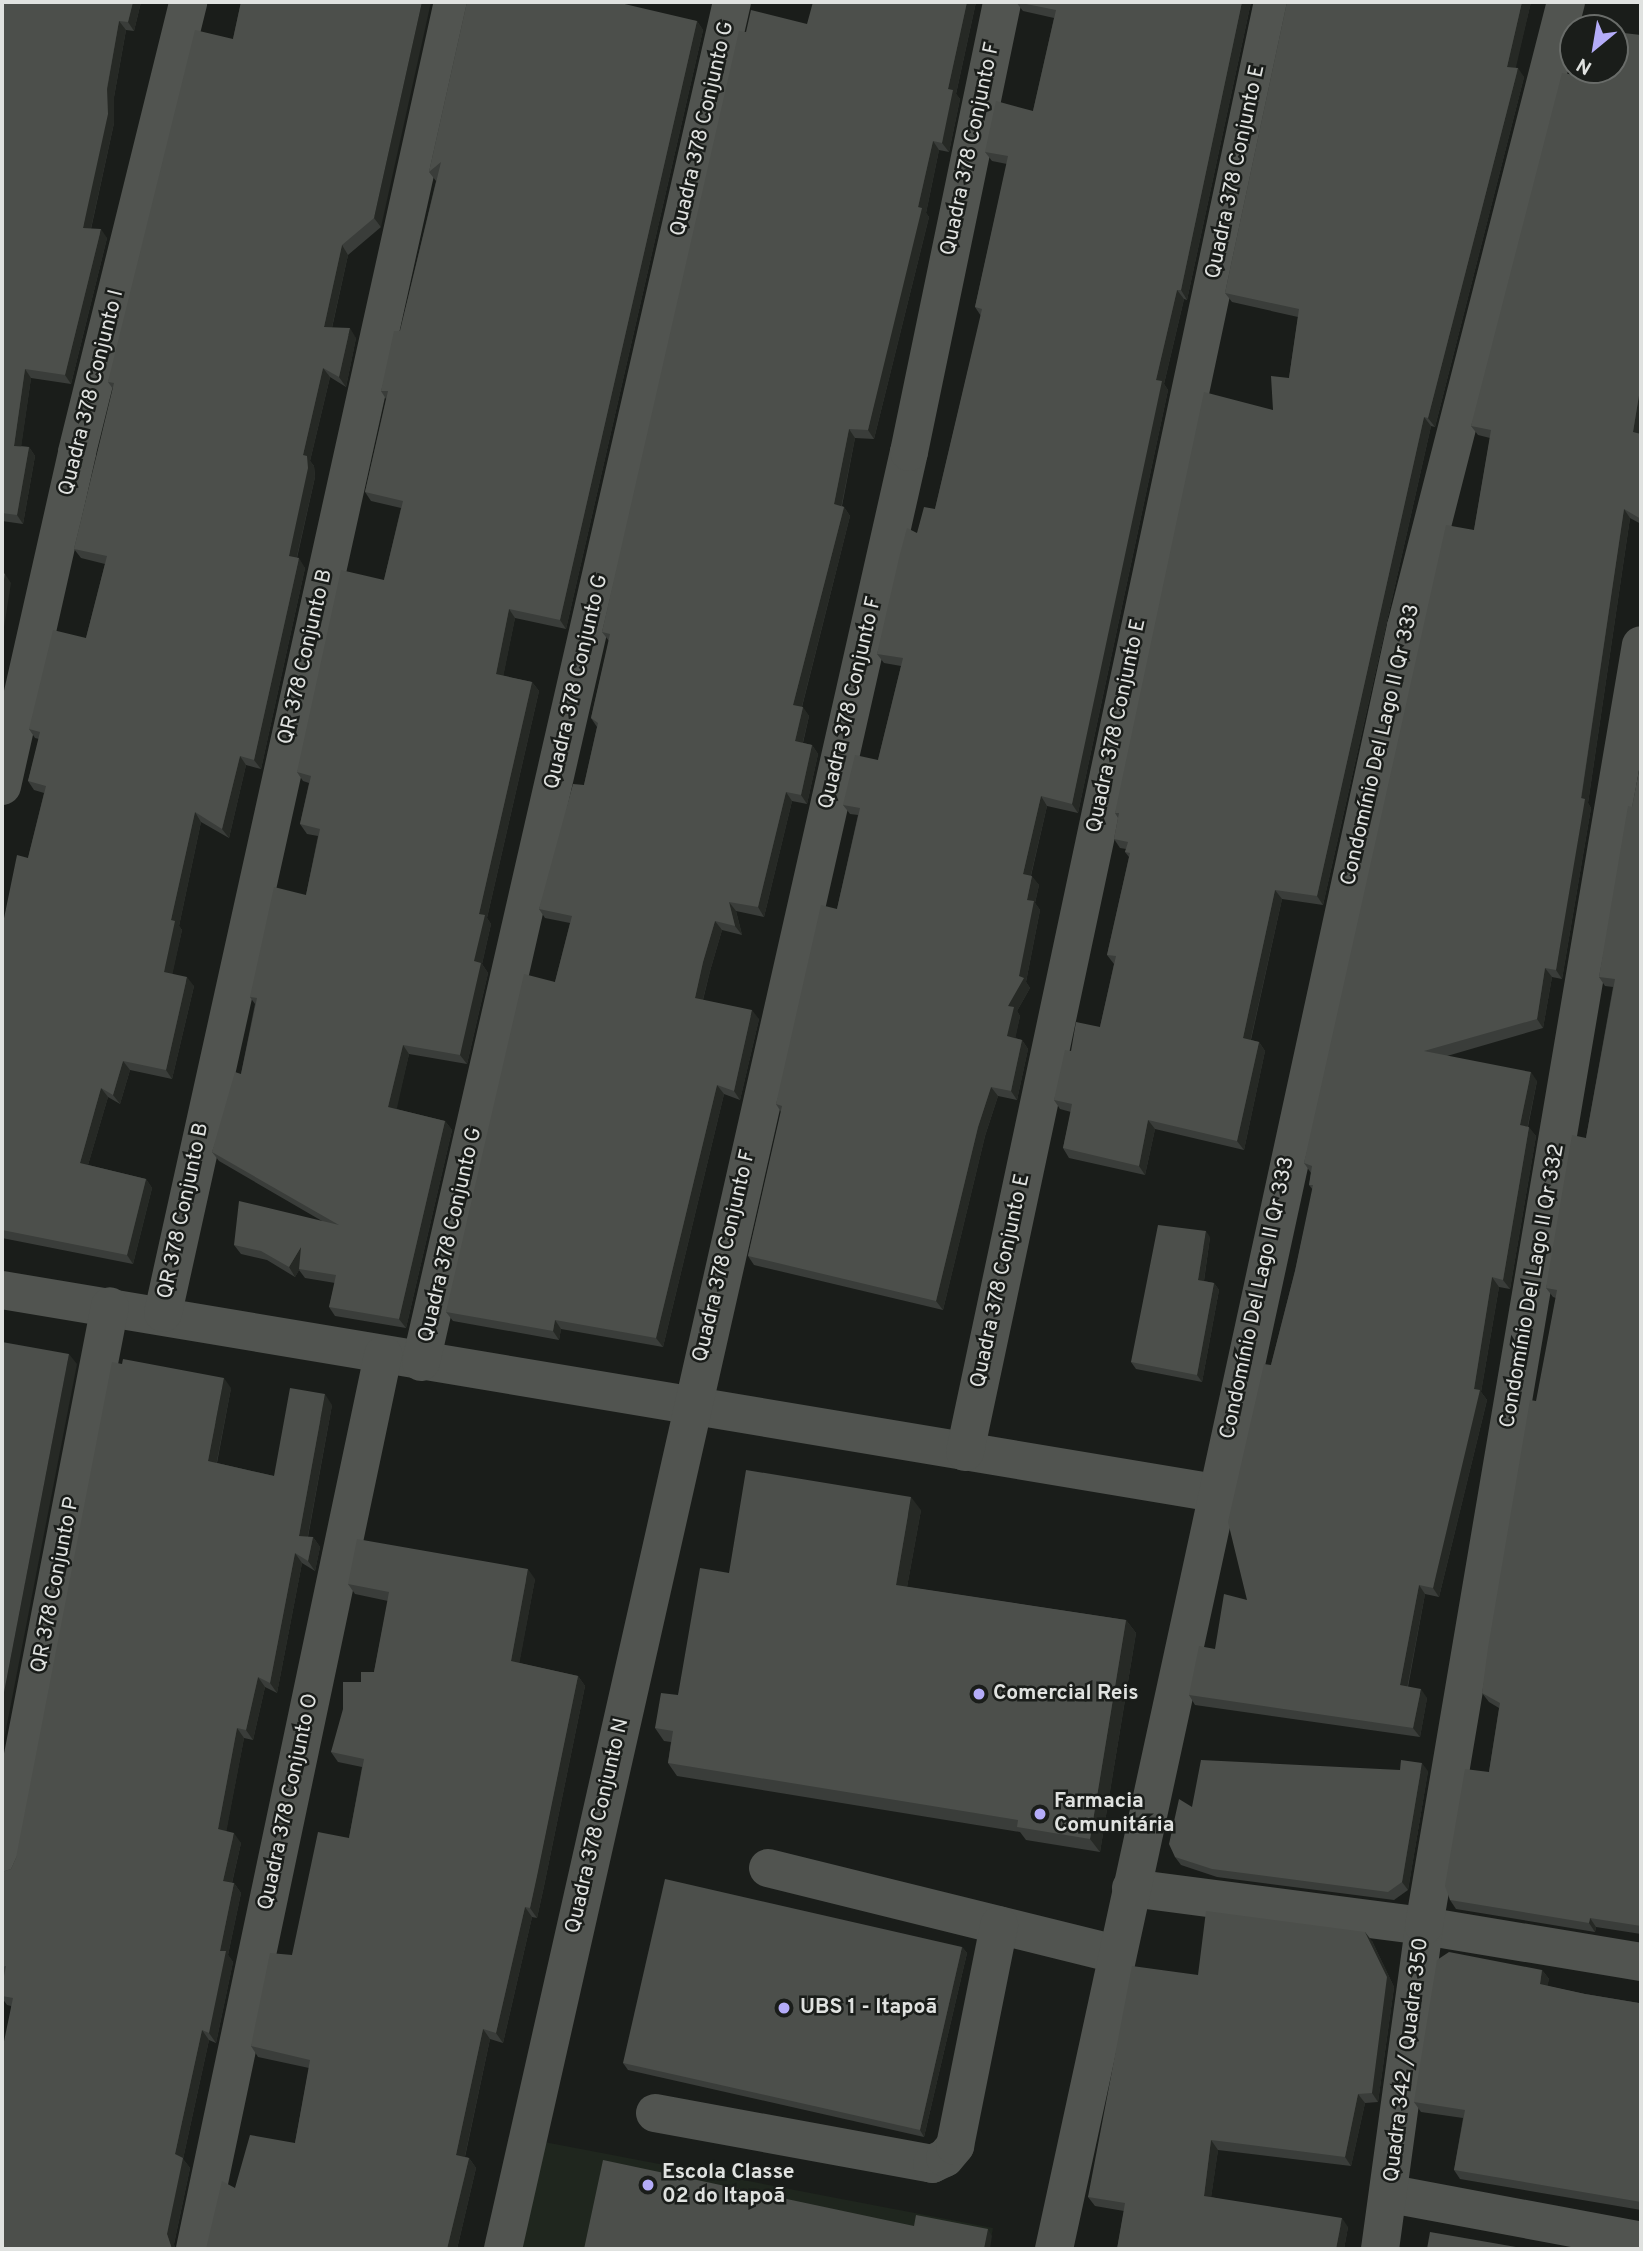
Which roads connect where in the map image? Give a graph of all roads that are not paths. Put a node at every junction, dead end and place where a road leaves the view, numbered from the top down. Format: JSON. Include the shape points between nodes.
{"nodes":[{"id":1,"x":188,"y":2,"type":"edge"},
{"id":2,"x":453,"y":2,"type":"edge"},
{"id":3,"x":732,"y":2,"type":"edge"},
{"id":4,"x":1002,"y":2,"type":"edge"},
{"id":5,"x":1273,"y":2,"type":"edge"},
{"id":6,"x":1566,"y":2,"type":"edge"},
{"id":7,"x":1641,"y":645,"type":"edge"},
{"id":8,"x":2,"y":786,"type":"edge"},
{"id":9,"x":2,"y":1290,"type":"edge"},
{"id":10,"x":110,"y":1306,"type":"junction"},
{"id":11,"x":163,"y":1313,"type":"junction"},
{"id":12,"x":383,"y":1355,"type":"junction"},
{"id":13,"x":421,"y":1362,"type":"junction"},
{"id":14,"x":692,"y":1403,"type":"junction"},
{"id":15,"x":965,"y":1452,"type":"junction"},
{"id":16,"x":1215,"y":1493,"type":"junction"},
{"id":17,"x":2,"y":1864,"type":"edge"},
{"id":18,"x":768,"y":1868,"type":"dead end"},
{"id":19,"x":1131,"y":1888,"type":"junction"},
{"id":20,"x":999,"y":1925,"type":"junction"},
{"id":21,"x":1423,"y":1926,"type":"junction"},
{"id":22,"x":1116,"y":1954,"type":"junction"},
{"id":23,"x":1641,"y":1962,"type":"edge"},
{"id":24,"x":655,"y":2113,"type":"dead end"},
{"id":25,"x":1391,"y":2194,"type":"junction"},
{"id":26,"x":1641,"y":2241,"type":"edge"},
{"id":27,"x":195,"y":2249,"type":"edge"},
{"id":28,"x":503,"y":2249,"type":"edge"},
{"id":29,"x":1054,"y":2249,"type":"edge"},
{"id":30,"x":1380,"y":2249,"type":"edge"}],
"edges":[{"from":1,"to":8,"type":"street","name":"Quadra 378 Conjunto I","via":[[77,452]]},
{"from":2,"to":11,"type":"street","name":"QR 378 Conjunto B"},
{"from":3,"to":13,"type":"street","name":"Quadra 378 Conjunto G"},
{"from":4,"to":14,"type":"street","name":"Quadra 378 Conjunto F","via":[[909,452]]},
{"from":5,"to":15,"type":"street","name":"Quadra 378 Conjunto E"},
{"from":6,"to":16,"type":"street","name":"Condomínio Del Lago II Qr 333","via":[[1406,627]]},
{"from":7,"to":21,"type":"street","name":"Condomínio Del Lago II Qr 332"},
{"from":9,"to":10,"type":"street"},
{"from":10,"to":11,"type":"street"},
{"from":10,"to":17,"type":"street","name":"QR 378 Conjunto P"},
{"from":11,"to":12,"type":"street"},
{"from":12,"to":13,"type":"street"},
{"from":12,"to":27,"type":"street","name":"Quadra 378 Conjunto O"},
{"from":13,"to":14,"type":"street"},
{"from":14,"to":15,"type":"street"},
{"from":14,"to":28,"type":"street","name":"Quadra 378 Conjunto N"},
{"from":15,"to":16,"type":"street"},
{"from":16,"to":19,"type":"street","name":"Condomínio Del Lago II Qr 333"},
{"from":18,"to":20,"type":"street"},
{"from":19,"to":21,"type":"street"},
{"from":19,"to":22,"type":"street","name":"Condomínio Del Lago II Qr 333"},
{"from":20,"to":22,"type":"street"},
{"from":20,"to":24,"type":"street","via":[[955,2146],[945,2158],[932,2164]]},
{"from":21,"to":23,"type":"street"},
{"from":21,"to":25,"type":"street","name":"Quadra 342 / Quadra 350"},
{"from":22,"to":29,"type":"street","name":"Condomínio Del Lago II Qr 333"},
{"from":25,"to":26,"type":"street"},
{"from":25,"to":30,"type":"street","name":"Quadra 342 / Quadra 350"}]}
